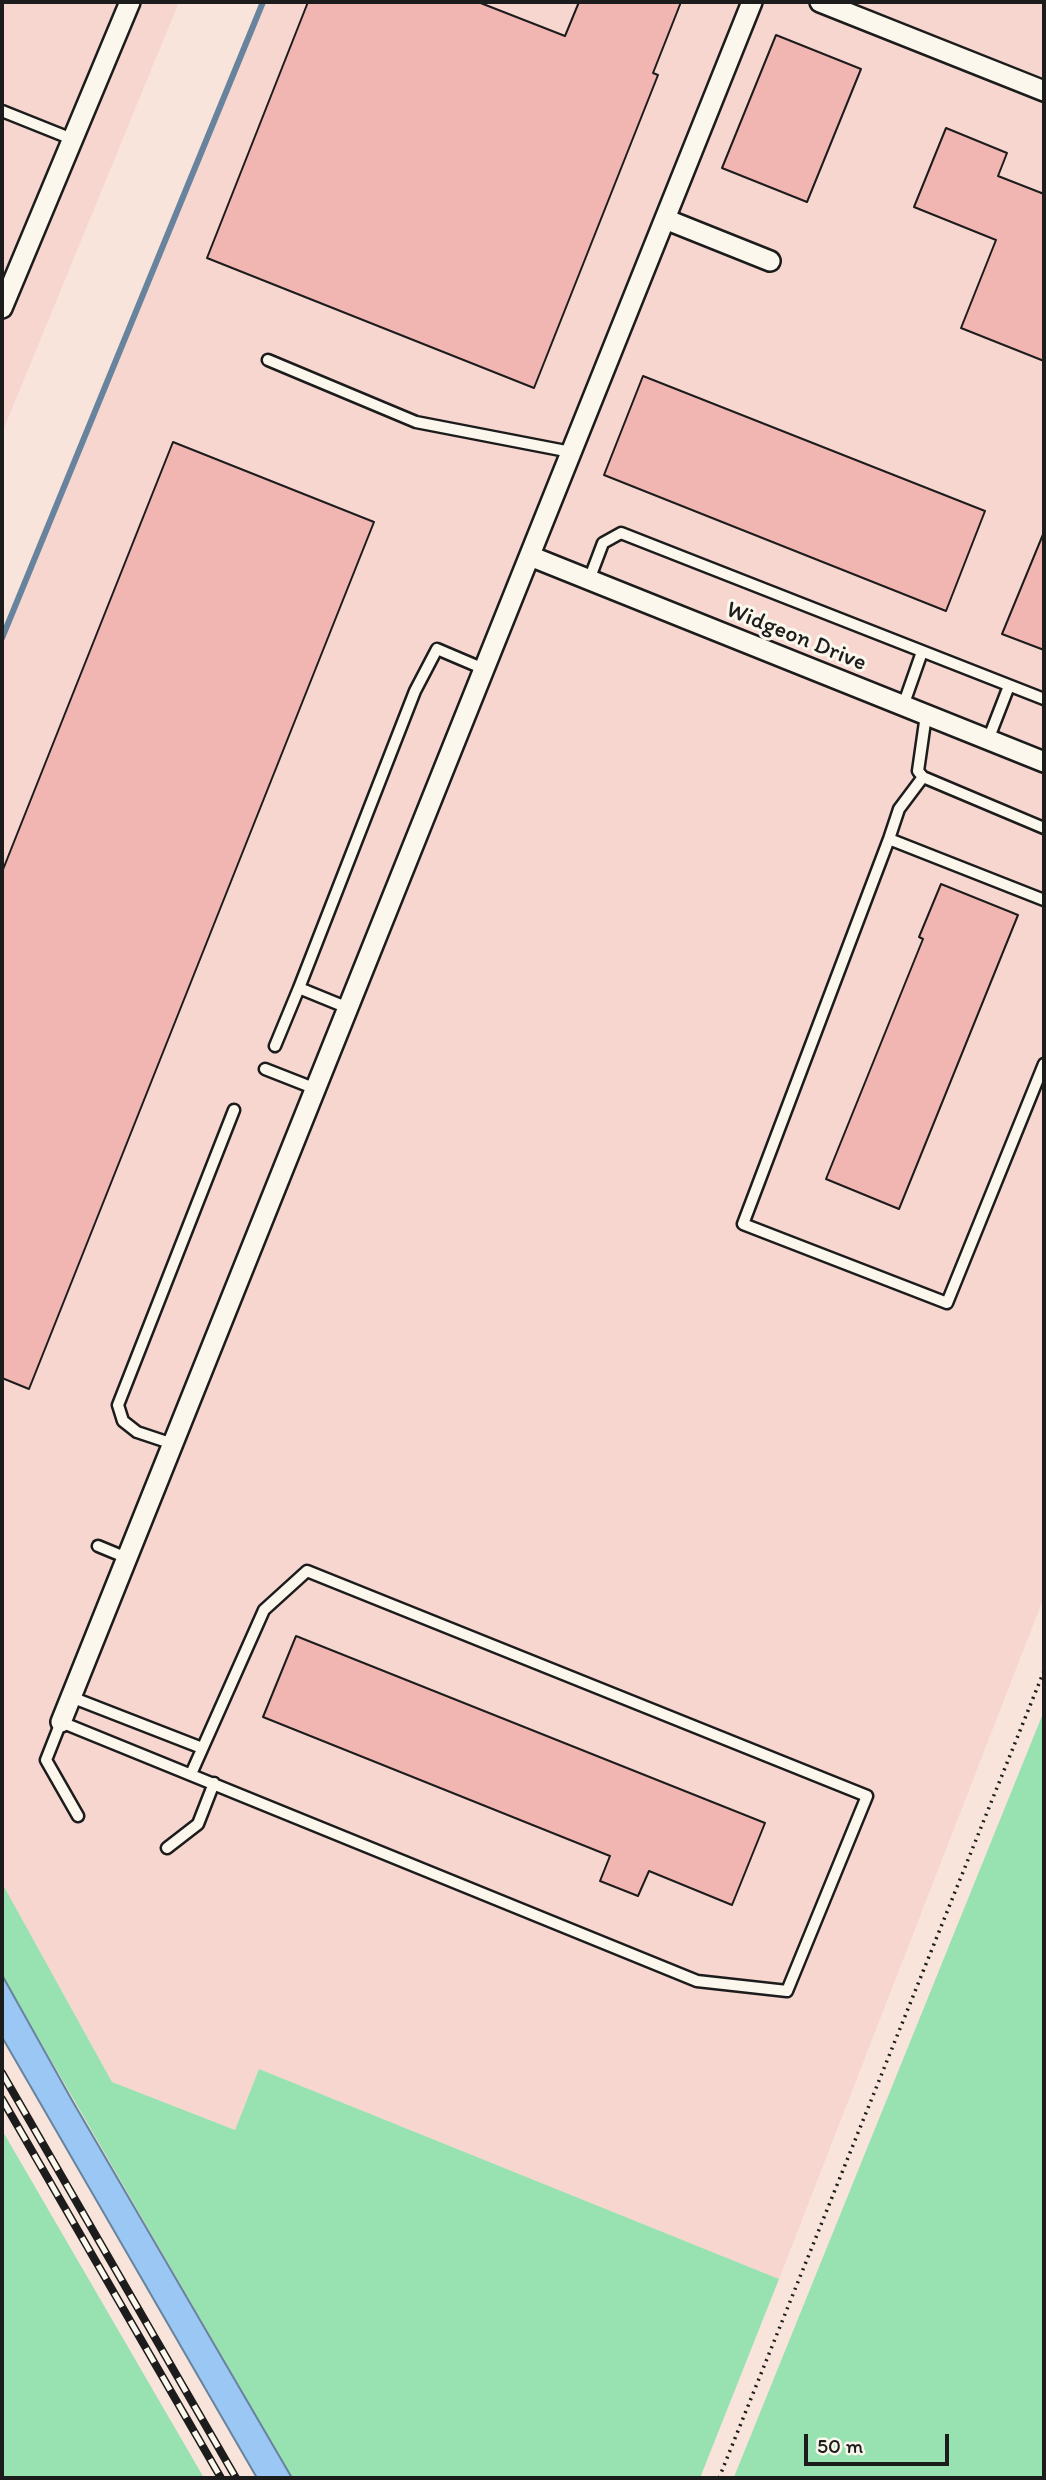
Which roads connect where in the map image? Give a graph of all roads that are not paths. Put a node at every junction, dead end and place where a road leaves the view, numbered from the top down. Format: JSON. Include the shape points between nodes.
{"nodes":[{"id":1,"x":130,"y":2,"type":"edge"},
{"id":2,"x":752,"y":2,"type":"edge"},
{"id":3,"x":820,"y":2,"type":"edge"},
{"id":4,"x":1044,"y":91,"type":"edge"},
{"id":5,"x":2,"y":111,"type":"edge"},
{"id":6,"x":72,"y":139,"type":"junction"},
{"id":7,"x":665,"y":219,"type":"junction"},
{"id":8,"x":769,"y":261,"type":"dead end"},
{"id":9,"x":2,"y":308,"type":"edge"},
{"id":10,"x":268,"y":360,"type":"dead end"},
{"id":11,"x":571,"y":452,"type":"junction"},
{"id":12,"x":530,"y":556,"type":"junction"},
{"id":13,"x":589,"y":580,"type":"junction"},
{"id":14,"x":922,"y":653,"type":"junction"},
{"id":15,"x":484,"y":669,"type":"junction"},
{"id":16,"x":1009,"y":686,"type":"junction"},
{"id":17,"x":1044,"y":699,"type":"edge"},
{"id":18,"x":904,"y":706,"type":"junction"},
{"id":19,"x":926,"y":715,"type":"junction"},
{"id":20,"x":988,"y":740,"type":"junction"},
{"id":21,"x":1044,"y":762,"type":"edge"},
{"id":22,"x":923,"y":778,"type":"junction"},
{"id":23,"x":1044,"y":828,"type":"edge"},
{"id":24,"x":889,"y":839,"type":"junction"},
{"id":25,"x":1044,"y":900,"type":"edge"},
{"id":26,"x":299,"y":988,"type":"junction"},
{"id":27,"x":348,"y":1008,"type":"junction"},
{"id":28,"x":275,"y":1046,"type":"dead end"},
{"id":29,"x":1044,"y":1065,"type":"edge"},
{"id":30,"x":265,"y":1069,"type":"dead end"},
{"id":31,"x":316,"y":1088,"type":"junction"},
{"id":32,"x":234,"y":1110,"type":"dead end"},
{"id":33,"x":173,"y":1444,"type":"junction"},
{"id":34,"x":98,"y":1546,"type":"dead end"},
{"id":35,"x":127,"y":1558,"type":"junction"},
{"id":36,"x":71,"y":1697,"type":"junction"},
{"id":37,"x":61,"y":1722,"type":"junction"},
{"id":38,"x":202,"y":1748,"type":"junction"},
{"id":39,"x":191,"y":1774,"type":"junction"},
{"id":40,"x":214,"y":1783,"type":"junction"},
{"id":41,"x":78,"y":1816,"type":"dead end"},
{"id":42,"x":167,"y":1848,"type":"dead end"}],
"edges":[{"from":1,"to":6,"type":"street"},
{"from":2,"to":7,"type":"street"},
{"from":3,"to":4,"type":"street"},
{"from":5,"to":6,"type":"lane"},
{"from":6,"to":9,"type":"street"},
{"from":7,"to":8,"type":"street"},
{"from":7,"to":11,"type":"street"},
{"from":10,"to":11,"type":"lane","via":[[416,422]]},
{"from":11,"to":12,"type":"street"},
{"from":12,"to":13,"type":"street","name":"Widgeon Drive"},
{"from":12,"to":15,"type":"street"},
{"from":13,"to":14,"type":"lane","via":[[603,543],[621,533]]},
{"from":13,"to":18,"type":"street","name":"Widgeon Drive"},
{"from":14,"to":16,"type":"lane"},
{"from":14,"to":18,"type":"lane"},
{"from":15,"to":26,"type":"lane","via":[[437,649],[415,691]]},
{"from":15,"to":27,"type":"street"},
{"from":16,"to":17,"type":"lane"},
{"from":16,"to":20,"type":"lane"},
{"from":18,"to":19,"type":"street","name":"Widgeon Drive"},
{"from":19,"to":20,"type":"street","name":"Widgeon Drive"},
{"from":19,"to":22,"type":"lane","via":[[918,771]]},
{"from":20,"to":21,"type":"street","name":"Widgeon Drive"},
{"from":22,"to":23,"type":"lane"},
{"from":22,"to":24,"type":"lane","via":[[899,809]]},
{"from":24,"to":25,"type":"lane"},
{"from":24,"to":29,"type":"lane","via":[[743,1224],[947,1303]]},
{"from":26,"to":27,"type":"lane"},
{"from":26,"to":28,"type":"lane"},
{"from":27,"to":31,"type":"street"},
{"from":30,"to":31,"type":"lane"},
{"from":31,"to":33,"type":"street"},
{"from":32,"to":33,"type":"lane","via":[[118,1405],[123,1421],[137,1432]]},
{"from":33,"to":35,"type":"street"},
{"from":34,"to":35,"type":"lane"},
{"from":35,"to":36,"type":"street"},
{"from":36,"to":37,"type":"street"},
{"from":36,"to":38,"type":"lane"},
{"from":37,"to":39,"type":"lane"},
{"from":37,"to":41,"type":"lane","via":[[46,1760]]},
{"from":38,"to":39,"type":"lane"},
{"from":38,"to":40,"type":"lane","via":[[264,1610],[306,1571],[867,1796],[787,1991],[697,1981]]},
{"from":39,"to":40,"type":"lane"},
{"from":40,"to":42,"type":"lane","via":[[198,1824]]}]}
